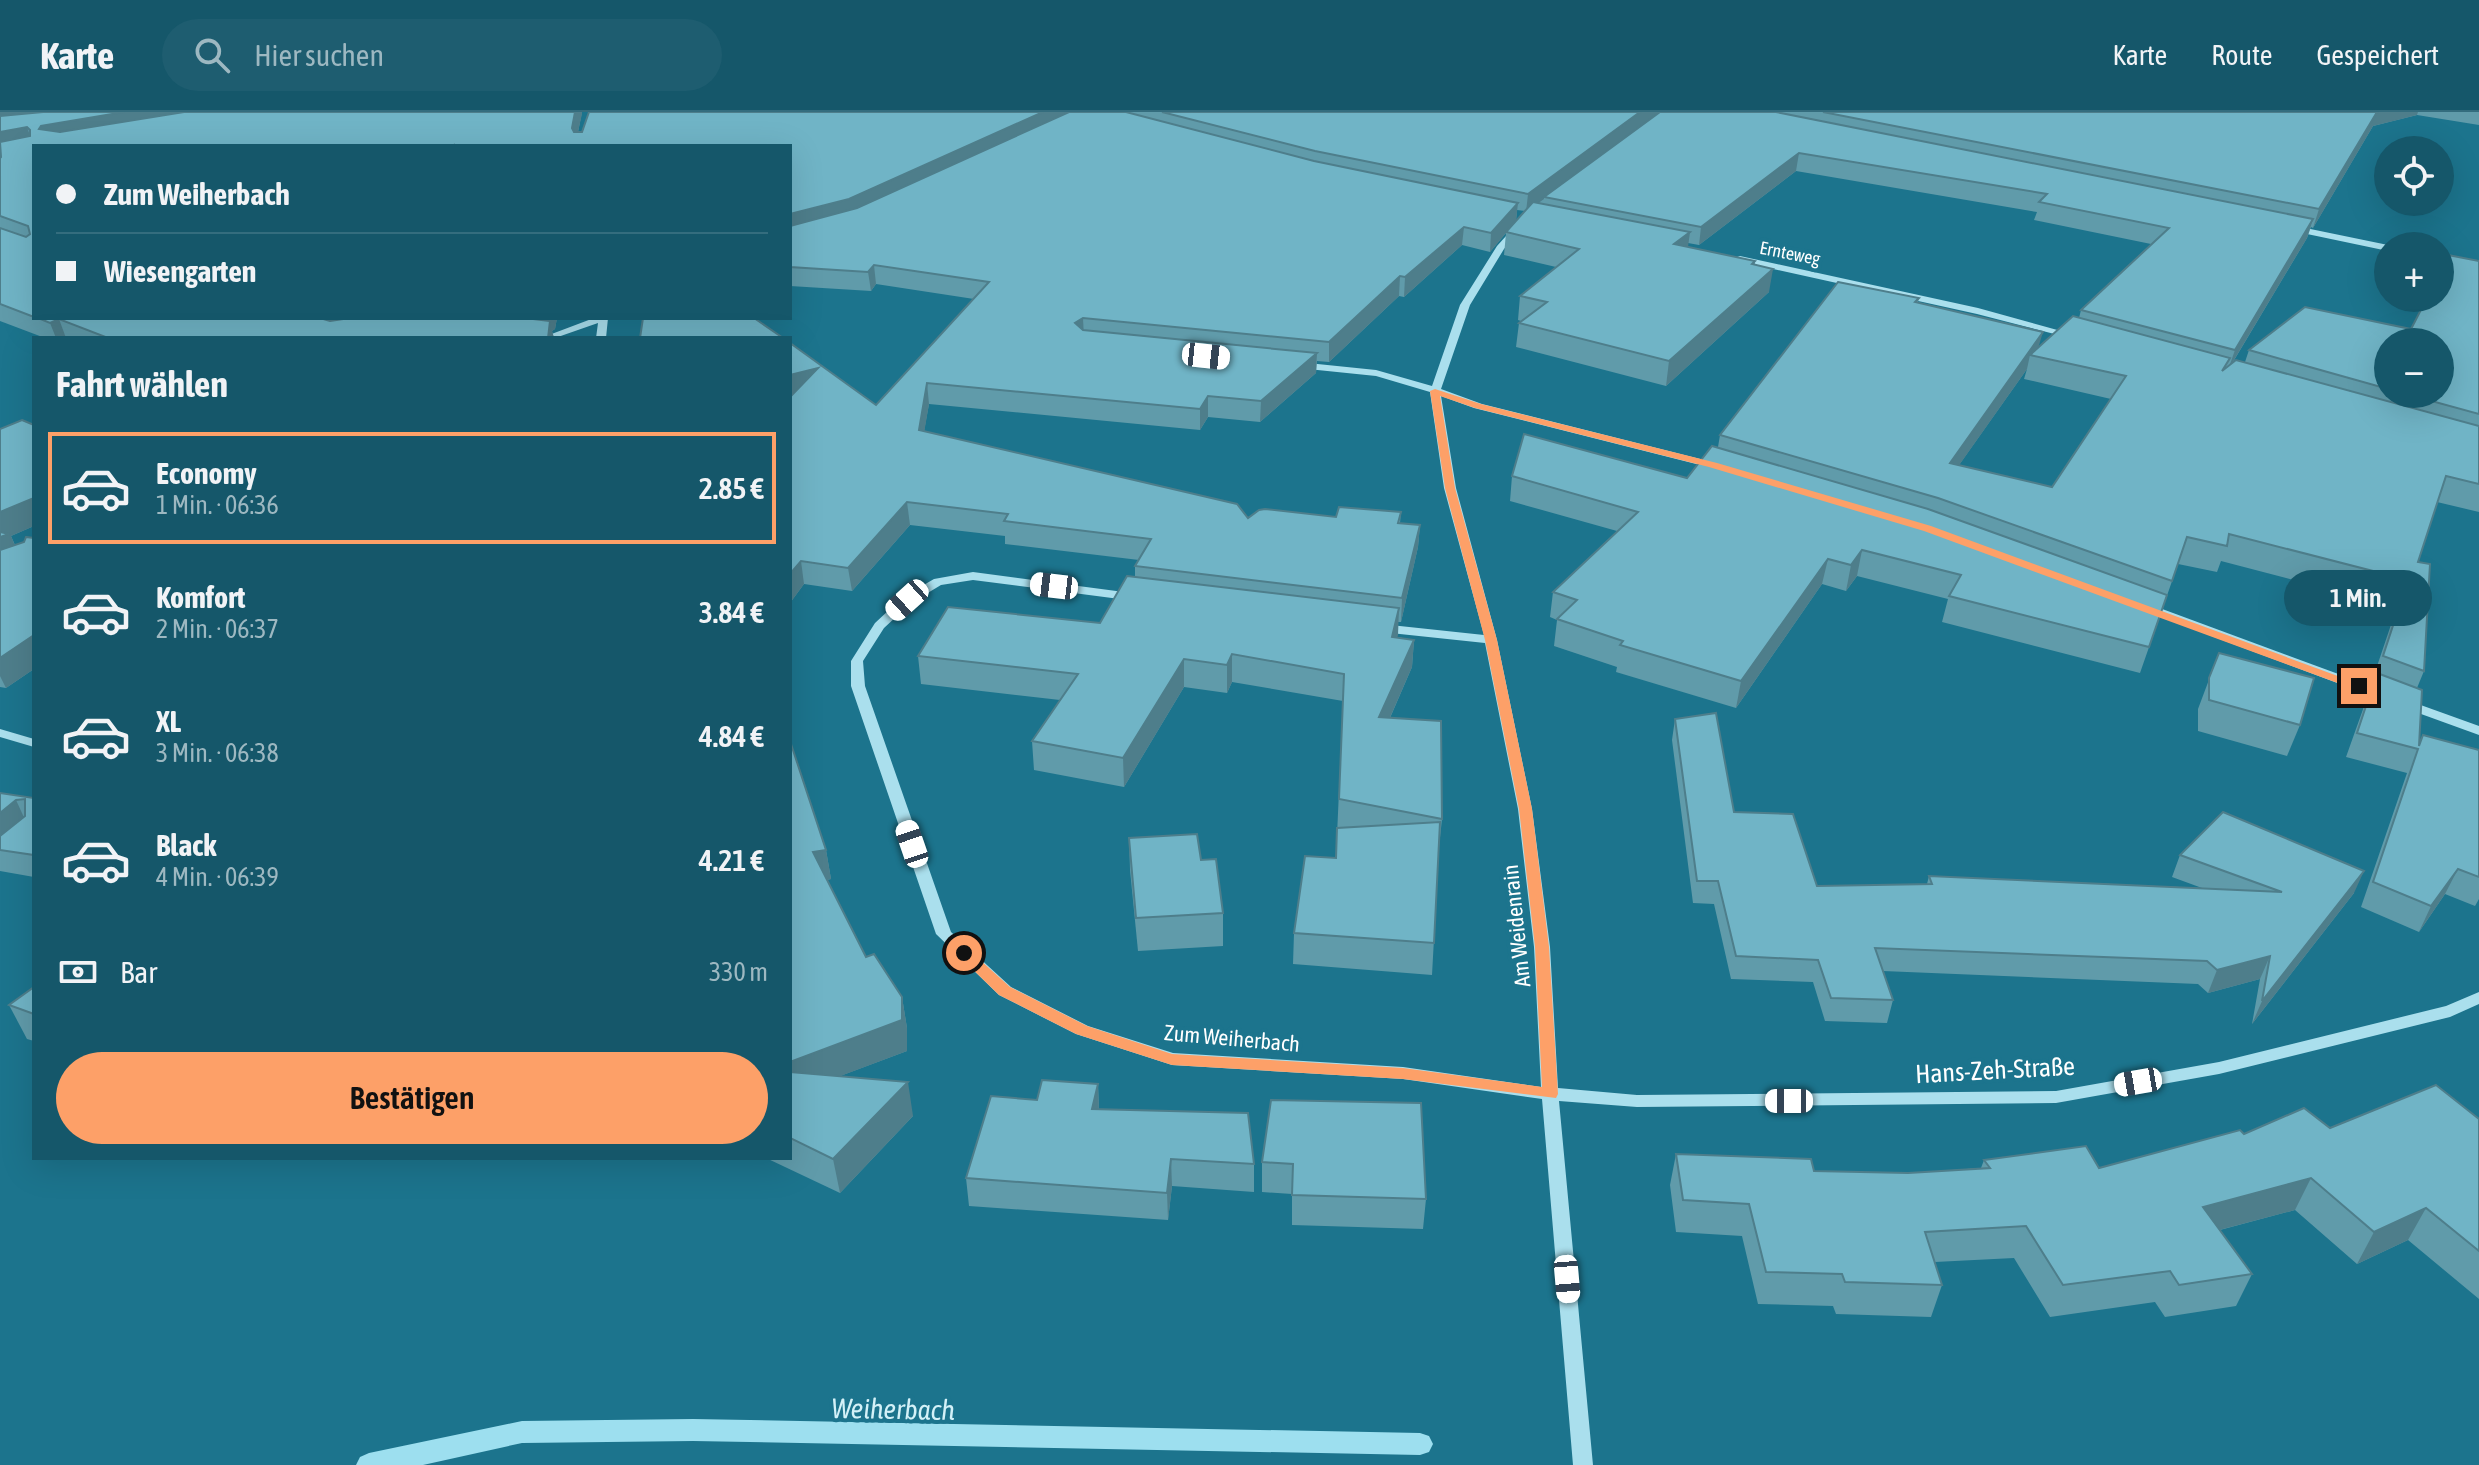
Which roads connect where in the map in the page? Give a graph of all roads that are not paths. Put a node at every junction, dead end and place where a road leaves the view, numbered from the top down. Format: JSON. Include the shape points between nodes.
{"nodes":[{"id":1,"x":1528,"y":218,"type":"edge"},
{"id":2,"x":2279,"y":226,"type":"edge"},
{"id":3,"x":2374,"y":245,"type":"edge"},
{"id":4,"x":1725,"y":256,"type":"edge"},
{"id":5,"x":2454,"y":262,"type":"edge"},
{"id":6,"x":2479,"y":267,"type":"edge"},
{"id":7,"x":597,"y":320,"type":"edge"},
{"id":8,"x":552,"y":336,"type":"edge"},
{"id":9,"x":2084,"y":339,"type":"edge"},
{"id":10,"x":1282,"y":363,"type":"edge"},
{"id":11,"x":1435,"y":391,"type":"junction"},
{"id":12,"x":1728,"y":469,"type":"edge"},
{"id":13,"x":1156,"y":599,"type":"edge"},
{"id":14,"x":2136,"y":603,"type":"edge"},
{"id":15,"x":1368,"y":626,"type":"edge"},
{"id":16,"x":1491,"y":640,"type":"junction"},
{"id":17,"x":2479,"y":731,"type":"edge"},
{"id":18,"x":0,"y":733,"type":"edge"},
{"id":19,"x":32,"y":742,"type":"edge"},
{"id":20,"x":2479,"y":998,"type":"edge"},
{"id":21,"x":1550,"y":1094,"type":"junction"},
{"id":22,"x":1583,"y":1465,"type":"edge"}],
"edges":[{"from":1,"to":11,"type":"street","name":"Am Weidenrain","via":[[1500,248],[1465,305]]},
{"from":2,"to":3,"type":"street"},
{"from":4,"to":9,"type":"street","name":"Ernteweg"},
{"from":5,"to":6,"type":"street"},
{"from":7,"to":8,"type":"street"},
{"from":10,"to":11,"type":"street","via":[[1376,373]]},
{"from":11,"to":12,"type":"street"},
{"from":11,"to":16,"type":"street","name":"Am Weidenrain","via":[[1450,488]]},
{"from":13,"to":21,"type":"street","name":"Zum Weiherbach","via":[[973,576],[938,582],[907,600],[879,626],[857,661],[858,686],[944,934],[1005,991],[1082,1030],[1172,1059],[1403,1073]]},
{"from":14,"to":17,"type":"street"},
{"from":15,"to":16,"type":"street"},
{"from":16,"to":21,"type":"street","name":"Am Weidenrain","via":[[1525,809],[1542,947]]},
{"from":18,"to":19,"type":"street"},
{"from":20,"to":21,"type":"street","name":"Hans-Zeh-Straße","via":[[2450,1011],[2219,1068],[2056,1097],[1637,1101]]},
{"from":21,"to":22,"type":"street","name":"Am Weidenrain"}]}
